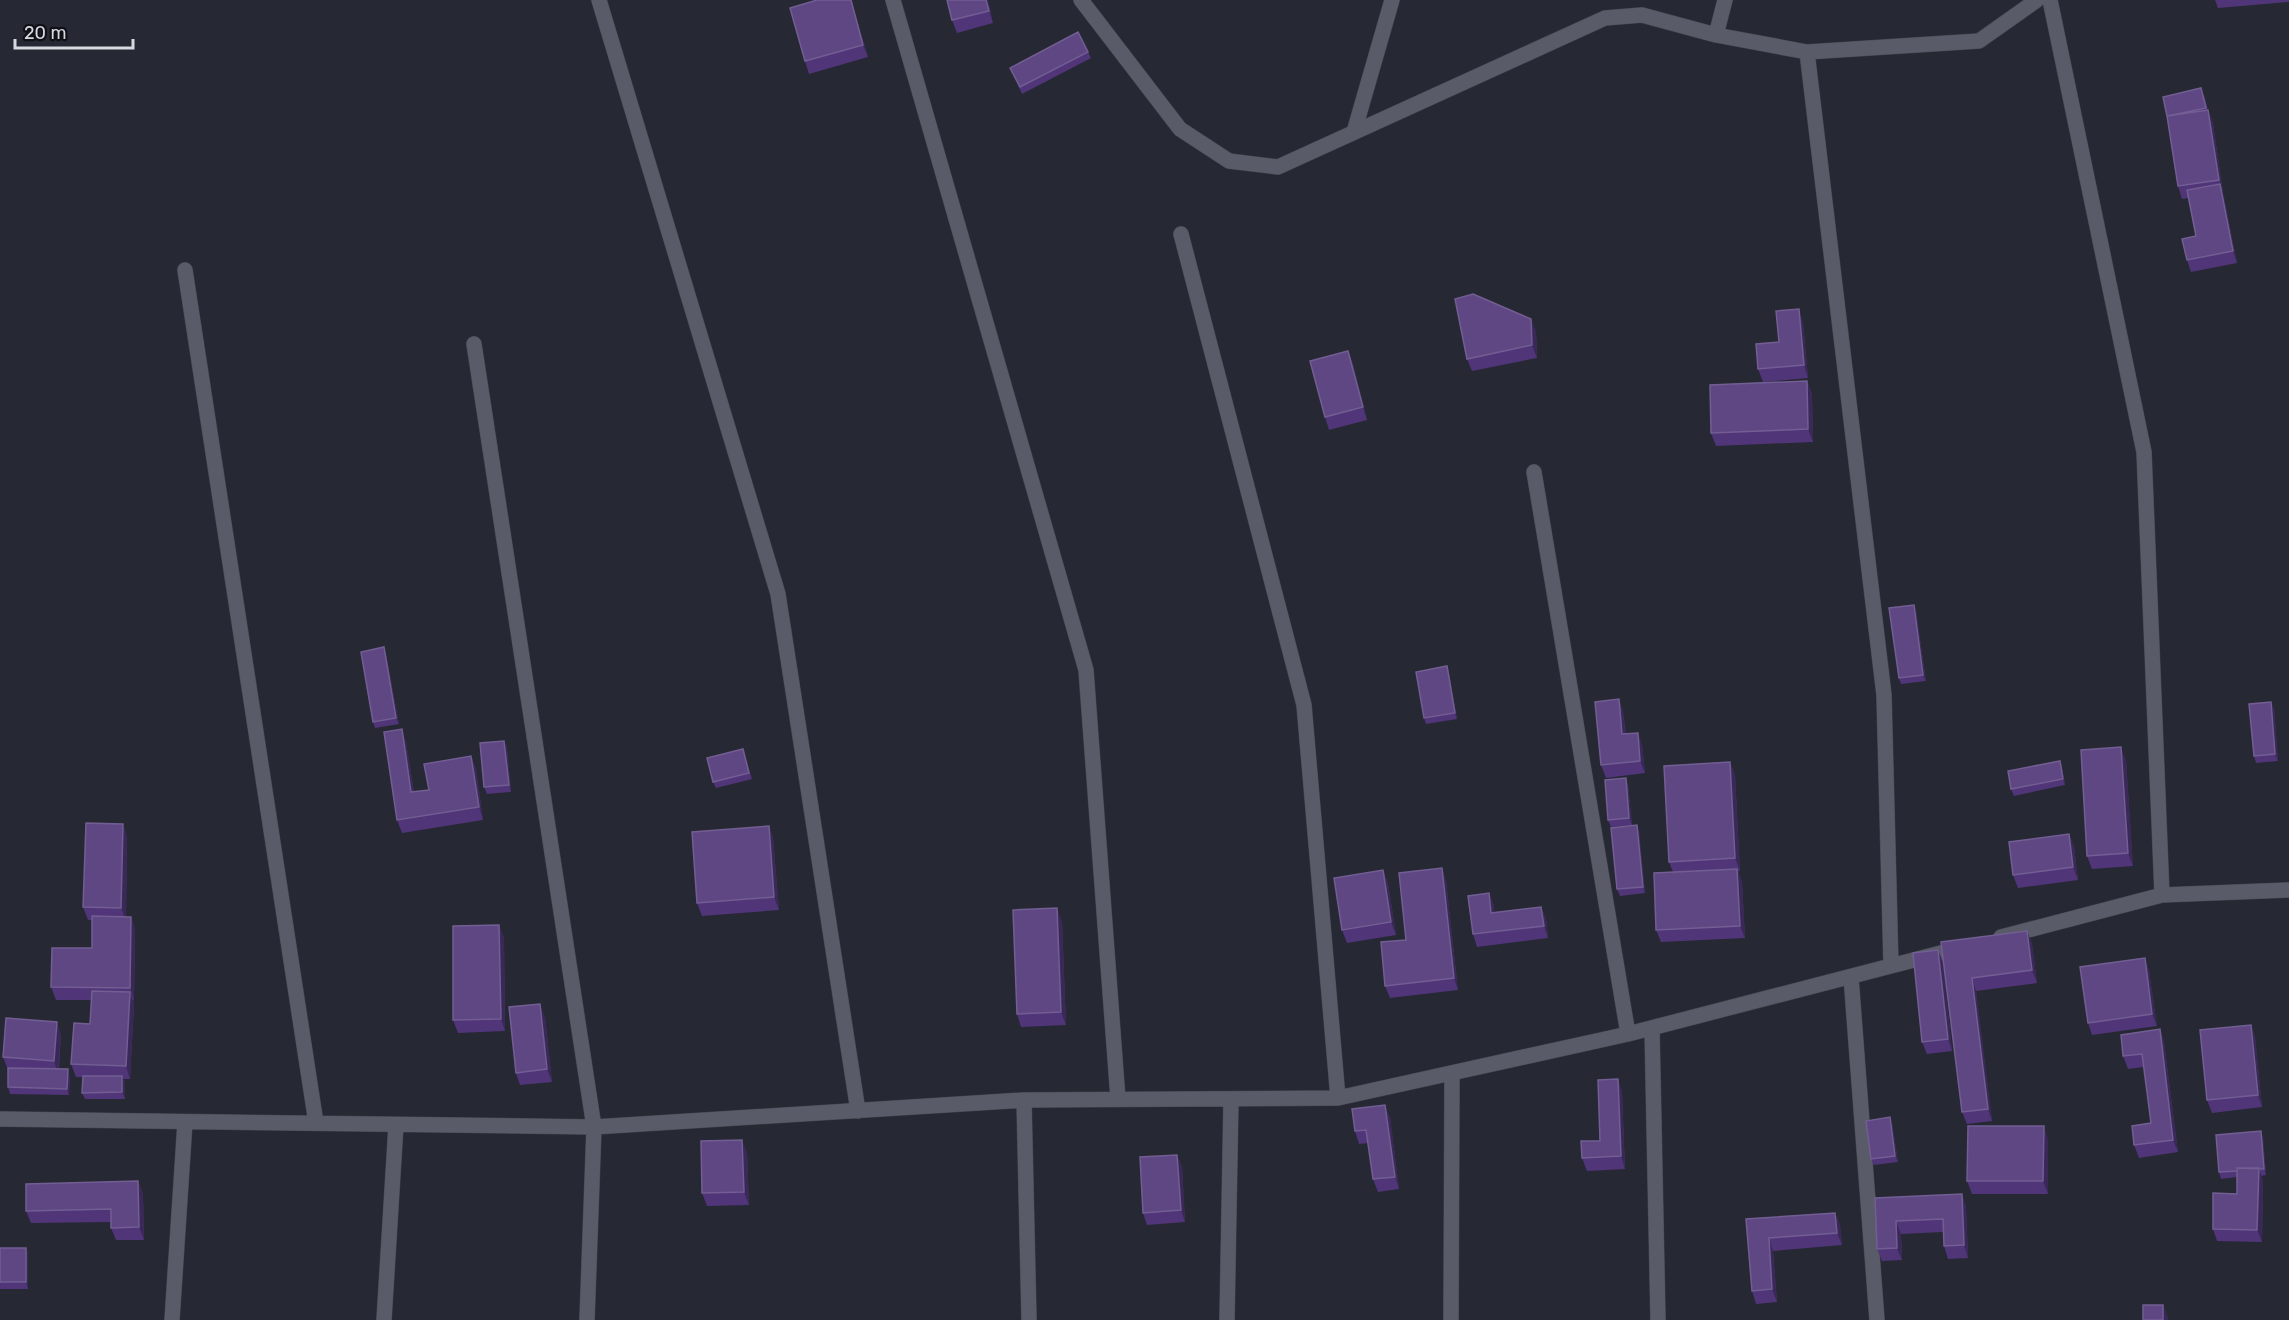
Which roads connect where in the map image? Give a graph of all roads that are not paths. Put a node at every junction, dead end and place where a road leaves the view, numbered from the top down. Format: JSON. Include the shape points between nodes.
{"nodes":[{"id":1,"x":600,"y":0,"type":"edge"},
{"id":2,"x":893,"y":0,"type":"edge"},
{"id":3,"x":1081,"y":0,"type":"edge"},
{"id":4,"x":1392,"y":0,"type":"edge"},
{"id":5,"x":1725,"y":0,"type":"edge"},
{"id":6,"x":2037,"y":0,"type":"edge"},
{"id":7,"x":2050,"y":0,"type":"edge"},
{"id":8,"x":1716,"y":35,"type":"junction"},
{"id":9,"x":1807,"y":51,"type":"junction"},
{"id":10,"x":1354,"y":132,"type":"junction"},
{"id":11,"x":1181,"y":234,"type":"dead end"},
{"id":12,"x":185,"y":270,"type":"dead end"},
{"id":13,"x":474,"y":344,"type":"dead end"},
{"id":14,"x":1534,"y":472,"type":"dead end"},
{"id":15,"x":2289,"y":890,"type":"edge"},
{"id":16,"x":2162,"y":895,"type":"junction"},
{"id":17,"x":1891,"y":966,"type":"junction"},
{"id":18,"x":1851,"y":977,"type":"junction"},
{"id":19,"x":1652,"y":1028,"type":"junction"},
{"id":20,"x":1628,"y":1035,"type":"junction"},
{"id":21,"x":1452,"y":1073,"type":"junction"},
{"id":22,"x":1338,"y":1098,"type":"junction"},
{"id":23,"x":1118,"y":1099,"type":"junction"},
{"id":24,"x":1231,"y":1099,"type":"junction"},
{"id":25,"x":1024,"y":1100,"type":"junction"},
{"id":26,"x":858,"y":1111,"type":"junction"},
{"id":27,"x":0,"y":1119,"type":"edge"},
{"id":28,"x":185,"y":1122,"type":"junction"},
{"id":29,"x":316,"y":1123,"type":"junction"},
{"id":30,"x":396,"y":1125,"type":"junction"},
{"id":31,"x":594,"y":1127,"type":"junction"},
{"id":32,"x":172,"y":1320,"type":"edge"},
{"id":33,"x":384,"y":1320,"type":"edge"},
{"id":34,"x":587,"y":1320,"type":"edge"},
{"id":35,"x":1029,"y":1320,"type":"edge"},
{"id":36,"x":1227,"y":1320,"type":"edge"},
{"id":37,"x":1451,"y":1320,"type":"edge"},
{"id":38,"x":1658,"y":1320,"type":"edge"},
{"id":39,"x":1877,"y":1320,"type":"edge"}],
"edges":[{"from":1,"to":26,"type":"street","via":[[778,594]]},
{"from":2,"to":23,"type":"street","via":[[1086,670]]},
{"from":3,"to":10,"type":"street","via":[[1179,129],[1229,161],[1278,166]]},
{"from":4,"to":10,"type":"street"},
{"from":5,"to":8,"type":"street"},
{"from":6,"to":9,"type":"street","via":[[1979,41]]},
{"from":7,"to":16,"type":"street","via":[[2144,452]]},
{"from":8,"to":9,"type":"street"},
{"from":8,"to":10,"type":"street","via":[[1642,15],[1605,18]]},
{"from":9,"to":17,"type":"street","via":[[1884,695]]},
{"from":11,"to":22,"type":"street","via":[[1304,705]]},
{"from":12,"to":29,"type":"street"},
{"from":13,"to":31,"type":"street"},
{"from":14,"to":20,"type":"street"},
{"from":15,"to":16,"type":"street"},
{"from":16,"to":17,"type":"street"},
{"from":17,"to":18,"type":"street"},
{"from":18,"to":19,"type":"street"},
{"from":18,"to":39,"type":"street"},
{"from":19,"to":20,"type":"street"},
{"from":19,"to":38,"type":"street"},
{"from":20,"to":21,"type":"street"},
{"from":21,"to":22,"type":"street"},
{"from":21,"to":37,"type":"street"},
{"from":22,"to":24,"type":"street"},
{"from":23,"to":24,"type":"street"},
{"from":23,"to":25,"type":"street"},
{"from":24,"to":36,"type":"street"},
{"from":25,"to":26,"type":"street"},
{"from":25,"to":35,"type":"street"},
{"from":26,"to":31,"type":"street"},
{"from":27,"to":28,"type":"street"},
{"from":28,"to":29,"type":"street"},
{"from":28,"to":32,"type":"street"},
{"from":29,"to":30,"type":"street"},
{"from":30,"to":31,"type":"street"},
{"from":30,"to":33,"type":"street"},
{"from":31,"to":34,"type":"street"}]}
